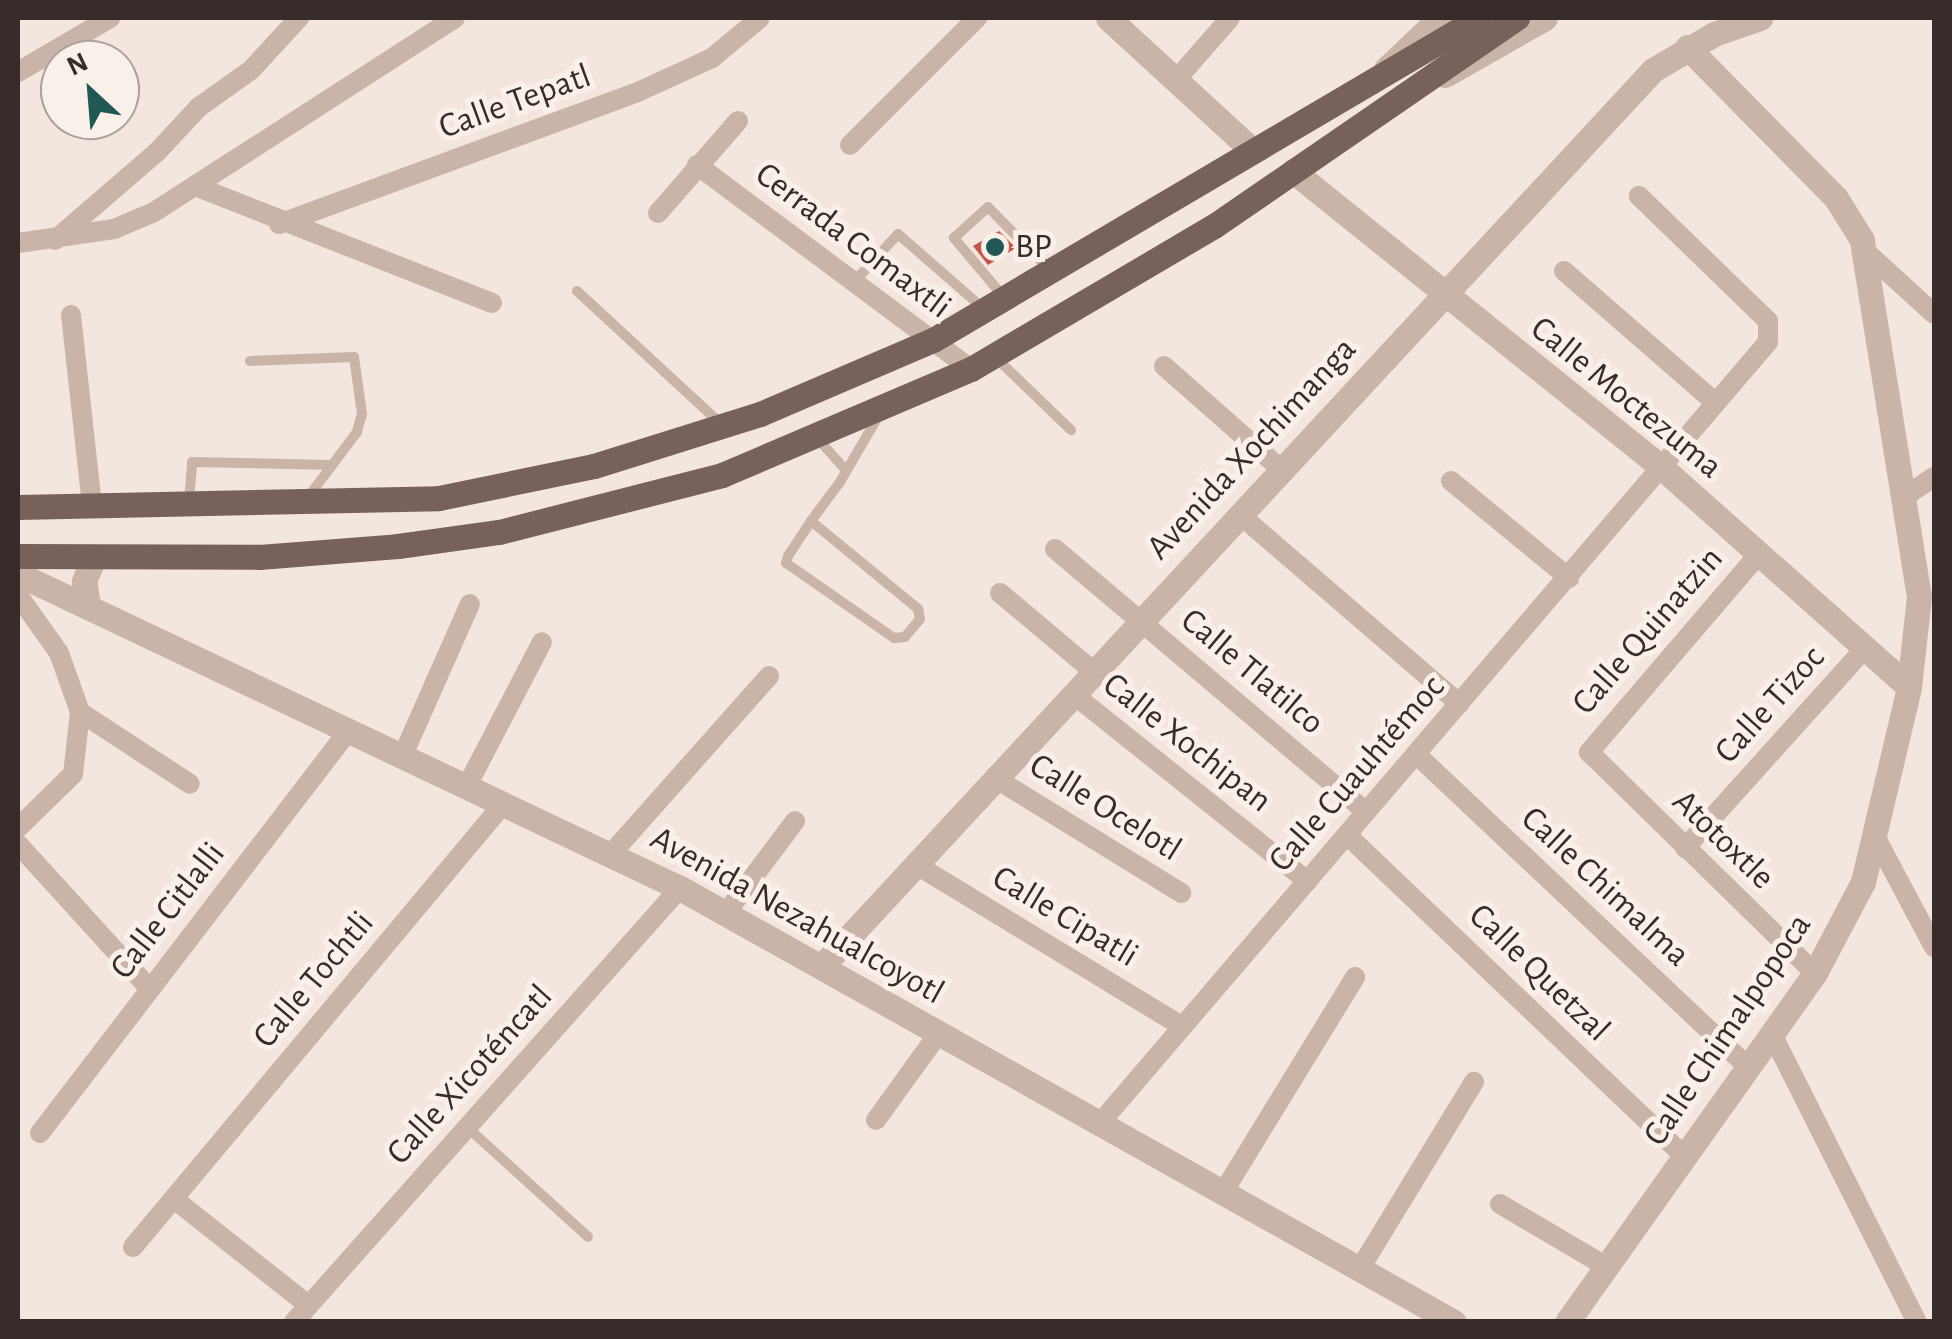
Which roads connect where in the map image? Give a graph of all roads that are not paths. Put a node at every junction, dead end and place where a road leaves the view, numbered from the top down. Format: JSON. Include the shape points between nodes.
{"nodes":[{"id":1,"x":110,"y":18,"type":"edge"},
{"id":2,"x":299,"y":18,"type":"edge"},
{"id":3,"x":455,"y":18,"type":"edge"},
{"id":4,"x":760,"y":18,"type":"edge"},
{"id":5,"x":977,"y":18,"type":"edge"},
{"id":6,"x":1108,"y":18,"type":"edge"},
{"id":7,"x":1230,"y":18,"type":"edge"},
{"id":8,"x":1440,"y":18,"type":"edge"},
{"id":9,"x":1517,"y":18,"type":"edge"},
{"id":10,"x":1545,"y":18,"type":"edge"},
{"id":11,"x":1760,"y":18,"type":"edge"},
{"id":12,"x":1483,"y":23,"type":"edge"},
{"id":13,"x":1688,"y":47,"type":"junction"},
{"id":14,"x":18,"y":72,"type":"edge"},
{"id":15,"x":1383,"y":73,"type":"junction"},
{"id":16,"x":1176,"y":80,"type":"junction"},
{"id":17,"x":1399,"y":95,"type":"junction"},
{"id":18,"x":738,"y":121,"type":"dead end"},
{"id":19,"x":850,"y":145,"type":"dead end"},
{"id":20,"x":1252,"y":150,"type":"junction"},
{"id":21,"x":696,"y":165,"type":"junction"},
{"id":22,"x":1292,"y":171,"type":"junction"},
{"id":23,"x":195,"y":186,"type":"junction"},
{"id":24,"x":1638,"y":196,"type":"dead end"},
{"id":25,"x":658,"y":212,"type":"dead end"},
{"id":26,"x":279,"y":224,"type":"junction"},
{"id":27,"x":53,"y":241,"type":"junction"},
{"id":28,"x":18,"y":243,"type":"edge"},
{"id":29,"x":1865,"y":252,"type":"junction"},
{"id":30,"x":1052,"y":271,"type":"junction"},
{"id":31,"x":1564,"y":271,"type":"dead end"},
{"id":32,"x":854,"y":282,"type":"junction"},
{"id":33,"x":577,"y":292,"type":"dead end"},
{"id":34,"x":1442,"y":295,"type":"junction"},
{"id":35,"x":492,"y":303,"type":"dead end"},
{"id":36,"x":995,"y":304,"type":"junction"},
{"id":37,"x":1934,"y":314,"type":"edge"},
{"id":38,"x":72,"y":315,"type":"dead end"},
{"id":39,"x":933,"y":340,"type":"junction"},
{"id":40,"x":994,"y":355,"type":"junction"},
{"id":41,"x":250,"y":361,"type":"dead end"},
{"id":42,"x":1164,"y":366,"type":"dead end"},
{"id":43,"x":971,"y":368,"type":"junction"},
{"id":44,"x":1716,"y":403,"type":"junction"},
{"id":45,"x":883,"y":410,"type":"junction"},
{"id":46,"x":723,"y":426,"type":"junction"},
{"id":47,"x":1071,"y":430,"type":"dead end"},
{"id":48,"x":817,"y":438,"type":"junction"},
{"id":49,"x":332,"y":465,"type":"junction"},
{"id":50,"x":1660,"y":466,"type":"junction"},
{"id":51,"x":844,"y":468,"type":"junction"},
{"id":52,"x":1281,"y":469,"type":"junction"},
{"id":53,"x":1934,"y":477,"type":"edge"},
{"id":54,"x":1451,"y":480,"type":"dead end"},
{"id":55,"x":1906,"y":495,"type":"junction"},
{"id":56,"x":92,"y":506,"type":"junction"},
{"id":57,"x":189,"y":506,"type":"junction"},
{"id":58,"x":303,"y":506,"type":"junction"},
{"id":59,"x":18,"y":507,"type":"edge"},
{"id":60,"x":1239,"y":514,"type":"junction"},
{"id":61,"x":811,"y":521,"type":"junction"},
{"id":62,"x":1054,"y":549,"type":"dead end"},
{"id":63,"x":1758,"y":554,"type":"junction"},
{"id":64,"x":18,"y":556,"type":"edge"},
{"id":65,"x":94,"y":558,"type":"junction"},
{"id":66,"x":18,"y":574,"type":"edge"},
{"id":67,"x":1569,"y":578,"type":"junction"},
{"id":68,"x":1000,"y":593,"type":"dead end"},
{"id":69,"x":18,"y":595,"type":"edge"},
{"id":70,"x":1927,"y":599,"type":"edge"},
{"id":71,"x":470,"y":604,"type":"dead end"},
{"id":72,"x":88,"y":605,"type":"junction"},
{"id":73,"x":1141,"y":620,"type":"junction"},
{"id":74,"x":542,"y":642,"type":"dead end"},
{"id":75,"x":1864,"y":649,"type":"junction"},
{"id":76,"x":1094,"y":672,"type":"junction"},
{"id":77,"x":769,"y":676,"type":"dead end"},
{"id":78,"x":1909,"y":687,"type":"junction"},
{"id":79,"x":1073,"y":694,"type":"junction"},
{"id":80,"x":1460,"y":704,"type":"junction"},
{"id":81,"x":80,"y":712,"type":"junction"},
{"id":82,"x":349,"y":730,"type":"junction"},
{"id":83,"x":1589,"y":752,"type":"joint"},
{"id":84,"x":1416,"y":754,"type":"junction"},
{"id":85,"x":402,"y":755,"type":"junction"},
{"id":86,"x":995,"y":778,"type":"junction"},
{"id":87,"x":190,"y":784,"type":"dead end"},
{"id":88,"x":467,"y":786,"type":"junction"},
{"id":89,"x":504,"y":804,"type":"junction"},
{"id":90,"x":1366,"y":812,"type":"junction"},
{"id":91,"x":796,"y":820,"type":"dead end"},
{"id":92,"x":18,"y":828,"type":"edge"},
{"id":93,"x":1347,"y":835,"type":"junction"},
{"id":94,"x":1877,"y":840,"type":"junction"},
{"id":95,"x":18,"y":844,"type":"edge"},
{"id":96,"x":1685,"y":848,"type":"junction"},
{"id":97,"x":611,"y":854,"type":"junction"},
{"id":98,"x":915,"y":864,"type":"junction"},
{"id":99,"x":1307,"y":880,"type":"junction"},
{"id":100,"x":680,"y":888,"type":"junction"},
{"id":101,"x":1181,"y":893,"type":"dead end"},
{"id":102,"x":726,"y":913,"type":"junction"},
{"id":103,"x":1934,"y":947,"type":"edge"},
{"id":104,"x":822,"y":966,"type":"junction"},
{"id":105,"x":1815,"y":973,"type":"junction"},
{"id":106,"x":1355,"y":977,"type":"dead end"},
{"id":107,"x":150,"y":989,"type":"junction"},
{"id":108,"x":1182,"y":1026,"type":"junction"},
{"id":109,"x":938,"y":1034,"type":"junction"},
{"id":110,"x":1772,"y":1034,"type":"junction"},
{"id":111,"x":1749,"y":1068,"type":"junction"},
{"id":112,"x":1474,"y":1082,"type":"dead end"},
{"id":113,"x":876,"y":1120,"type":"dead end"},
{"id":114,"x":1101,"y":1122,"type":"junction"},
{"id":115,"x":467,"y":1127,"type":"junction"},
{"id":116,"x":40,"y":1133,"type":"dead end"},
{"id":117,"x":1686,"y":1158,"type":"junction"},
{"id":118,"x":1224,"y":1191,"type":"junction"},
{"id":119,"x":174,"y":1199,"type":"junction"},
{"id":120,"x":1500,"y":1204,"type":"dead end"},
{"id":121,"x":588,"y":1237,"type":"dead end"},
{"id":122,"x":133,"y":1247,"type":"dead end"},
{"id":123,"x":1361,"y":1267,"type":"junction"},
{"id":124,"x":1607,"y":1267,"type":"junction"},
{"id":125,"x":308,"y":1305,"type":"junction"},
{"id":126,"x":294,"y":1322,"type":"edge"},
{"id":127,"x":1454,"y":1322,"type":"edge"},
{"id":128,"x":1567,"y":1322,"type":"edge"},
{"id":129,"x":1916,"y":1322,"type":"edge"}],
"edges":[{"from":1,"to":14,"type":"street"},
{"from":2,"to":27,"type":"street","via":[[251,70],[199,107]]},
{"from":3,"to":23,"type":"street"},
{"from":4,"to":26,"type":"street","name":"Calle Tepatl","via":[[712,58],[640,91]]},
{"from":5,"to":19,"type":"street"},
{"from":6,"to":16,"type":"street"},
{"from":7,"to":16,"type":"street"},
{"from":8,"to":15,"type":"street"},
{"from":9,"to":12,"type":"main road"},
{"from":10,"to":17,"type":"street","via":[[1480,60]]},
{"from":11,"to":13,"type":"street","name":"Avenida Xochimanga"},
{"from":12,"to":15,"type":"main road"},
{"from":12,"to":17,"type":"main road"},
{"from":13,"to":29,"type":"street","name":"Calle Chimalpopoca","via":[[1836,198]]},
{"from":13,"to":34,"type":"street","name":"Avenida Xochimanga","via":[[1653,70]]},
{"from":15,"to":20,"type":"main road"},
{"from":16,"to":20,"type":"street"},
{"from":17,"to":22,"type":"main road"},
{"from":18,"to":21,"type":"street","name":"Cerrada Comaxtli"},
{"from":20,"to":30,"type":"main road"},
{"from":21,"to":25,"type":"street","name":"Cerrada Comaxtli"},
{"from":21,"to":32,"type":"street","name":"Cerrada Comaxtli"},
{"from":22,"to":34,"type":"street","name":"Calle Moctezuma"},
{"from":22,"to":40,"type":"main road","via":[[1214,226]]},
{"from":23,"to":26,"type":"street"},
{"from":23,"to":27,"type":"street","via":[[114,229]]},
{"from":24,"to":44,"type":"street","name":"Calle Cuauhtémoc","via":[[1772,331]]},
{"from":26,"to":35,"type":"street"},
{"from":27,"to":28,"type":"street"},
{"from":29,"to":37,"type":"street"},
{"from":29,"to":55,"type":"street","name":"Calle Chimalpopoca"},
{"from":30,"to":36,"type":"main road"},
{"from":30,"to":36,"type":"lane","via":[[988,207],[954,238]]},
{"from":31,"to":44,"type":"street"},
{"from":32,"to":36,"type":"lane","via":[[898,234]]},
{"from":32,"to":39,"type":"street","name":"Cerrada Comaxtli"},
{"from":33,"to":46,"type":"lane"},
{"from":34,"to":50,"type":"street","name":"Calle Moctezuma"},
{"from":34,"to":52,"type":"street","name":"Avenida Xochimanga"},
{"from":36,"to":39,"type":"main road"},
{"from":38,"to":56,"type":"street"},
{"from":39,"to":43,"type":"street","name":"Cerrada Comaxtli"},
{"from":39,"to":46,"type":"main road"},
{"from":40,"to":43,"type":"main road"},
{"from":40,"to":47,"type":"lane"},
{"from":41,"to":49,"type":"lane","via":[[354,357],[362,414]]},
{"from":42,"to":52,"type":"street"},
{"from":43,"to":45,"type":"main road"},
{"from":44,"to":50,"type":"street","name":"Calle Cuauhtémoc"},
{"from":45,"to":48,"type":"main road"},
{"from":45,"to":51,"type":"lane"},
{"from":46,"to":58,"type":"main road","via":[[594,466],[440,498]]},
{"from":48,"to":51,"type":"lane"},
{"from":48,"to":65,"type":"main road","via":[[688,485],[500,532],[259,558]]},
{"from":49,"to":57,"type":"lane","via":[[192,462]]},
{"from":49,"to":58,"type":"lane"},
{"from":50,"to":63,"type":"street","name":"Calle Moctezuma"},
{"from":50,"to":67,"type":"street","name":"Calle Cuauhtémoc"},
{"from":51,"to":61,"type":"lane"},
{"from":52,"to":60,"type":"street","name":"Avenida Xochimanga"},
{"from":53,"to":55,"type":"street"},
{"from":54,"to":67,"type":"street"},
{"from":55,"to":70,"type":"street","name":"Calle Chimalpopoca"},
{"from":56,"to":57,"type":"main road"},
{"from":56,"to":59,"type":"main road"},
{"from":57,"to":58,"type":"main road"},
{"from":60,"to":73,"type":"street","name":"Avenida Xochimanga"},
{"from":60,"to":80,"type":"street"},
{"from":61,"to":61,"type":"lane","via":[[788,556],[789,570],[894,638],[905,637],[920,619],[918,610]]},
{"from":62,"to":73,"type":"street","name":"Calle Tlatilco"},
{"from":63,"to":75,"type":"street","name":"Calle Moctezuma"},
{"from":63,"to":83,"type":"street","name":"Calle Quinatzin"},
{"from":64,"to":65,"type":"main road"},
{"from":65,"to":72,"type":"street","via":[[84,580]]},
{"from":66,"to":72,"type":"street","name":"Avenida Nezahualcoyotl"},
{"from":67,"to":80,"type":"street","name":"Calle Cuauhtémoc"},
{"from":68,"to":76,"type":"street"},
{"from":69,"to":81,"type":"street","via":[[59,653]]},
{"from":70,"to":78,"type":"street","name":"Calle Chimalpopoca"},
{"from":71,"to":85,"type":"street"},
{"from":72,"to":82,"type":"street","name":"Avenida Nezahualcoyotl"},
{"from":73,"to":76,"type":"street","name":"Avenida Xochimanga"},
{"from":73,"to":90,"type":"street","name":"Calle Tlatilco"},
{"from":74,"to":88,"type":"street"},
{"from":75,"to":78,"type":"street","name":"Calle Moctezuma"},
{"from":75,"to":96,"type":"street","name":"Calle Tizoc"},
{"from":76,"to":79,"type":"street","name":"Avenida Xochimanga"},
{"from":77,"to":97,"type":"street"},
{"from":78,"to":94,"type":"street","name":"Calle Chimalpopoca"},
{"from":79,"to":86,"type":"street","name":"Avenida Xochimanga"},
{"from":79,"to":99,"type":"street","name":"Calle Xochipan"},
{"from":80,"to":84,"type":"street","name":"Calle Cuauhtémoc"},
{"from":81,"to":87,"type":"street"},
{"from":81,"to":92,"type":"street","via":[[72,774]]},
{"from":82,"to":85,"type":"street","name":"Avenida Nezahualcoyotl"},
{"from":82,"to":107,"type":"street","name":"Calle Citlalli"},
{"from":83,"to":96,"type":"street","name":"Atotoxtle"},
{"from":84,"to":90,"type":"street","name":"Calle Cuauhtémoc"},
{"from":84,"to":111,"type":"street","name":"Calle Chimalma"},
{"from":85,"to":88,"type":"street","name":"Avenida Nezahualcoyotl"},
{"from":86,"to":98,"type":"street","name":"Avenida Xochimanga"},
{"from":86,"to":101,"type":"street","name":"Calle Ocelotl"},
{"from":88,"to":89,"type":"street","name":"Avenida Nezahualcoyotl"},
{"from":89,"to":97,"type":"street","name":"Avenida Nezahualcoyotl"},
{"from":89,"to":119,"type":"street","name":"Calle Tochtli"},
{"from":90,"to":93,"type":"street","name":"Calle Cuauhtémoc"},
{"from":91,"to":102,"type":"street"},
{"from":93,"to":99,"type":"street","name":"Calle Cuauhtémoc"},
{"from":93,"to":117,"type":"street","name":"Calle Quetzal"},
{"from":94,"to":103,"type":"street"},
{"from":94,"to":105,"type":"street","name":"Calle Chimalpopoca"},
{"from":95,"to":107,"type":"street"},
{"from":96,"to":105,"type":"street","name":"Atotoxtle"},
{"from":97,"to":100,"type":"street","name":"Avenida Nezahualcoyotl"},
{"from":98,"to":104,"type":"street","name":"Avenida Xochimanga"},
{"from":98,"to":108,"type":"street","name":"Calle Cipatli"},
{"from":99,"to":108,"type":"street","name":"Calle Cuauhtémoc"},
{"from":100,"to":102,"type":"street","name":"Avenida Nezahualcoyotl"},
{"from":100,"to":115,"type":"street","name":"Calle Xicoténcatl"},
{"from":102,"to":104,"type":"street","name":"Avenida Nezahualcoyotl"},
{"from":104,"to":109,"type":"street","name":"Avenida Nezahualcoyotl"},
{"from":105,"to":110,"type":"street","name":"Calle Chimalpopoca"},
{"from":106,"to":118,"type":"street"},
{"from":107,"to":116,"type":"street","name":"Calle Citlalli"},
{"from":108,"to":114,"type":"street","name":"Calle Cuauhtémoc"},
{"from":109,"to":113,"type":"street"},
{"from":109,"to":114,"type":"street","name":"Avenida Nezahualcoyotl"},
{"from":110,"to":111,"type":"street","name":"Calle Chimalpopoca"},
{"from":110,"to":129,"type":"street"},
{"from":111,"to":117,"type":"street","name":"Calle Chimalpopoca"},
{"from":112,"to":123,"type":"street"},
{"from":114,"to":118,"type":"street","name":"Avenida Nezahualcoyotl"},
{"from":115,"to":121,"type":"lane"},
{"from":115,"to":125,"type":"street","name":"Calle Xicoténcatl"},
{"from":117,"to":124,"type":"street","name":"Calle Chimalpopoca"},
{"from":118,"to":123,"type":"street","name":"Avenida Nezahualcoyotl"},
{"from":119,"to":122,"type":"street","name":"Calle Tochtli"},
{"from":119,"to":125,"type":"street"},
{"from":120,"to":124,"type":"street"},
{"from":123,"to":127,"type":"street","name":"Avenida Nezahualcoyotl"},
{"from":124,"to":128,"type":"street","name":"Calle Chimalpopoca"},
{"from":125,"to":126,"type":"street","name":"Calle Xicoténcatl"}]}
